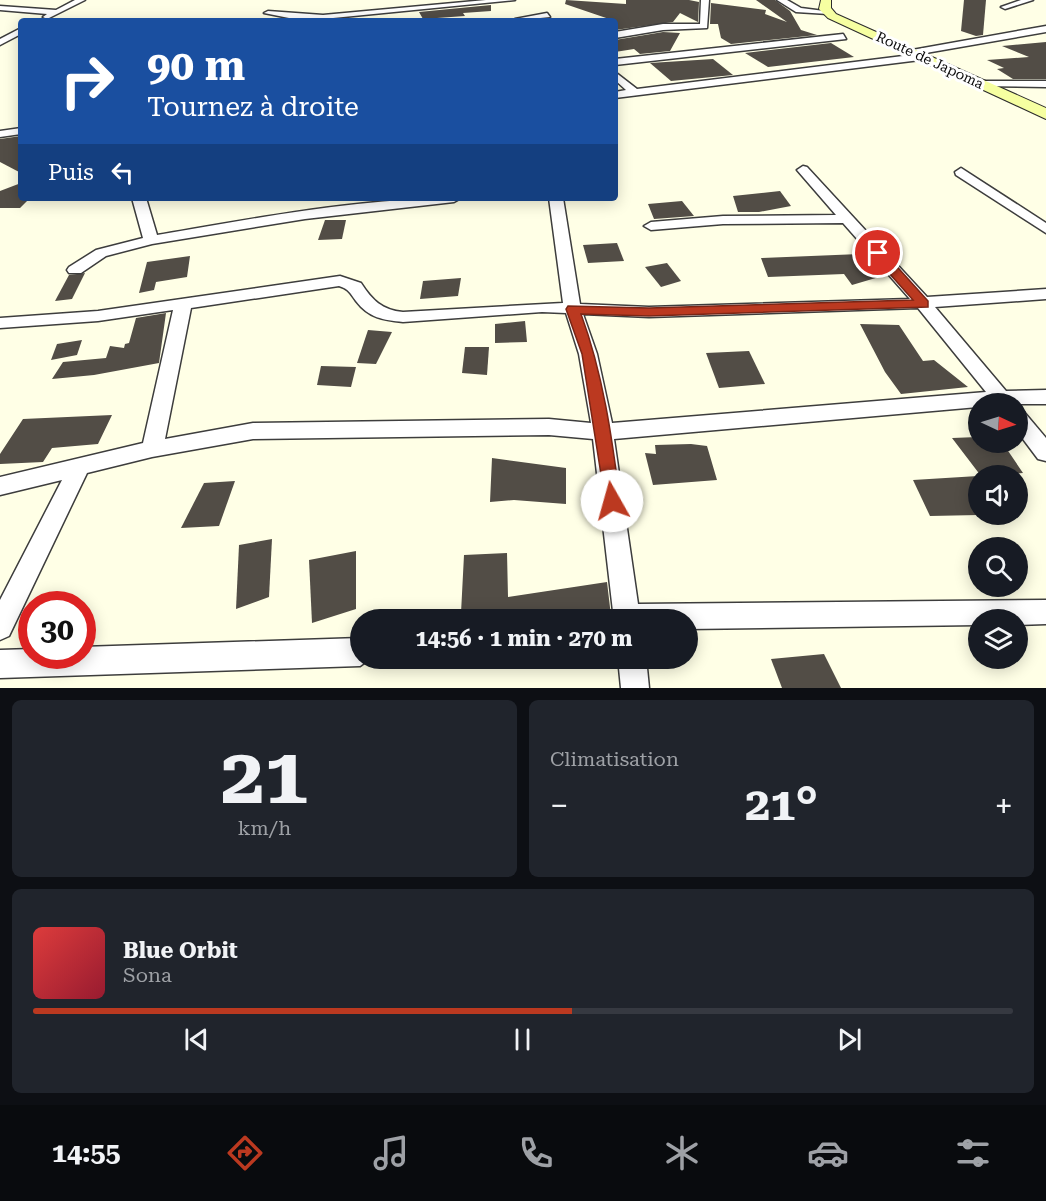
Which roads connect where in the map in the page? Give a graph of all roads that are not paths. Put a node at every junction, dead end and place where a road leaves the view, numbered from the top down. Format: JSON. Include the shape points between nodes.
{"nodes":[{"id":1,"x":81,"y":0,"type":"edge"},
{"id":2,"x":511,"y":0,"type":"edge"},
{"id":3,"x":705,"y":0,"type":"edge"},
{"id":4,"x":781,"y":0,"type":"edge"},
{"id":5,"x":1029,"y":0,"type":"edge"},
{"id":6,"x":453,"y":3,"type":"edge"},
{"id":7,"x":536,"y":5,"type":"dead end"},
{"id":8,"x":827,"y":6,"type":"edge"},
{"id":9,"x":1005,"y":7,"type":"dead end"},
{"id":10,"x":0,"y":8,"type":"edge"},
{"id":11,"x":56,"y":12,"type":"junction"},
{"id":12,"x":268,"y":13,"type":"dead end"},
{"id":13,"x":547,"y":15,"type":"junction"},
{"id":14,"x":45,"y":18,"type":"edge"},
{"id":15,"x":303,"y":18,"type":"edge"},
{"id":16,"x":319,"y":18,"type":"edge"},
{"id":17,"x":531,"y":18,"type":"edge"},
{"id":18,"x":551,"y":18,"type":"edge"},
{"id":19,"x":1046,"y":30,"type":"edge"},
{"id":20,"x":618,"y":34,"type":"edge"},
{"id":21,"x":5,"y":36,"type":"edge"},
{"id":22,"x":843,"y":38,"type":"dead end"},
{"id":23,"x":0,"y":42,"type":"edge"},
{"id":24,"x":916,"y":55,"type":"junction"},
{"id":25,"x":618,"y":62,"type":"edge"},
{"id":26,"x":618,"y":78,"type":"edge"},
{"id":27,"x":980,"y":84,"type":"junction"},
{"id":28,"x":1046,"y":84,"type":"edge"},
{"id":29,"x":633,"y":91,"type":"junction"},
{"id":30,"x":618,"y":94,"type":"edge"},
{"id":31,"x":1046,"y":114,"type":"edge"},
{"id":32,"x":18,"y":131,"type":"edge"},
{"id":33,"x":0,"y":134,"type":"edge"},
{"id":34,"x":803,"y":170,"type":"dead end"},
{"id":35,"x":961,"y":172,"type":"dead end"},
{"id":36,"x":140,"y":201,"type":"edge"},
{"id":37,"x":399,"y":201,"type":"edge"},
{"id":38,"x":556,"y":201,"type":"edge"},
{"id":39,"x":326,"y":205,"type":"edge"},
{"id":40,"x":847,"y":219,"type":"junction"},
{"id":41,"x":651,"y":226,"type":"dead end"},
{"id":42,"x":1046,"y":229,"type":"edge"},
{"id":43,"x":151,"y":240,"type":"junction"},
{"id":44,"x":75,"y":270,"type":"dead end"},
{"id":45,"x":1046,"y":294,"type":"edge"},
{"id":46,"x":924,"y":304,"type":"junction"},
{"id":47,"x":183,"y":305,"type":"junction"},
{"id":48,"x":573,"y":309,"type":"junction"},
{"id":49,"x":0,"y":323,"type":"edge"},
{"id":50,"x":996,"y":393,"type":"edge"},
{"id":51,"x":1046,"y":397,"type":"edge"},
{"id":52,"x":1028,"y":399,"type":"edge"},
{"id":53,"x":968,"y":404,"type":"edge"},
{"id":54,"x":1028,"y":431,"type":"edge"},
{"id":55,"x":603,"y":432,"type":"junction"},
{"id":56,"x":152,"y":449,"type":"junction"},
{"id":57,"x":1046,"y":453,"type":"edge"},
{"id":58,"x":79,"y":468,"type":"junction"},
{"id":59,"x":0,"y":486,"type":"edge"},
{"id":60,"x":625,"y":609,"type":"edge"},
{"id":61,"x":1046,"y":612,"type":"edge"},
{"id":62,"x":698,"y":617,"type":"edge"},
{"id":63,"x":0,"y":627,"type":"edge"},
{"id":64,"x":350,"y":652,"type":"edge"},
{"id":65,"x":0,"y":664,"type":"edge"},
{"id":66,"x":633,"y":669,"type":"edge"},
{"id":67,"x":635,"y":688,"type":"edge"}],
"edges":[{"from":1,"to":11,"type":"street"},
{"from":2,"to":6,"type":"street"},
{"from":3,"to":20,"type":"street","via":[[704,26],[663,27]]},
{"from":4,"to":8,"type":"street","via":[[799,10]]},
{"from":5,"to":9,"type":"street"},
{"from":6,"to":16,"type":"street"},
{"from":7,"to":13,"type":"street"},
{"from":8,"to":24,"type":"street","name":"Route de Japoma"},
{"from":10,"to":11,"type":"street"},
{"from":11,"to":14,"type":"street"},
{"from":12,"to":15,"type":"street"},
{"from":13,"to":17,"type":"street"},
{"from":13,"to":18,"type":"street"},
{"from":19,"to":24,"type":"street"},
{"from":21,"to":23,"type":"street"},
{"from":22,"to":25,"type":"street"},
{"from":24,"to":27,"type":"street","name":"Route de Japoma"},
{"from":24,"to":29,"type":"street"},
{"from":26,"to":29,"type":"street"},
{"from":27,"to":28,"type":"street"},
{"from":27,"to":31,"type":"street","name":"Route de Japoma"},
{"from":29,"to":30,"type":"street"},
{"from":32,"to":33,"type":"street"},
{"from":34,"to":40,"type":"street"},
{"from":35,"to":42,"type":"street"},
{"from":36,"to":43,"type":"street"},
{"from":37,"to":39,"type":"street"},
{"from":38,"to":48,"type":"street"},
{"from":39,"to":43,"type":"street"},
{"from":40,"to":41,"type":"street","via":[[723,220]]},
{"from":40,"to":46,"type":"street"},
{"from":43,"to":44,"type":"street","via":[[102,253]]},
{"from":45,"to":46,"type":"street"},
{"from":46,"to":48,"type":"street","via":[[649,312]]},
{"from":46,"to":50,"type":"street"},
{"from":47,"to":48,"type":"street","via":[[340,281],[355,286],[363,300],[382,315]]},
{"from":47,"to":49,"type":"street"},
{"from":47,"to":56,"type":"street"},
{"from":48,"to":55,"type":"street","via":[[588,354]]},
{"from":51,"to":52,"type":"street"},
{"from":53,"to":55,"type":"street"},
{"from":54,"to":57,"type":"street"},
{"from":55,"to":56,"type":"street","via":[[549,427],[253,431]]},
{"from":55,"to":60,"type":"street"},
{"from":56,"to":58,"type":"street"},
{"from":58,"to":59,"type":"street"},
{"from":58,"to":63,"type":"street"},
{"from":61,"to":62,"type":"street"},
{"from":64,"to":65,"type":"street"},
{"from":66,"to":67,"type":"street"}]}
